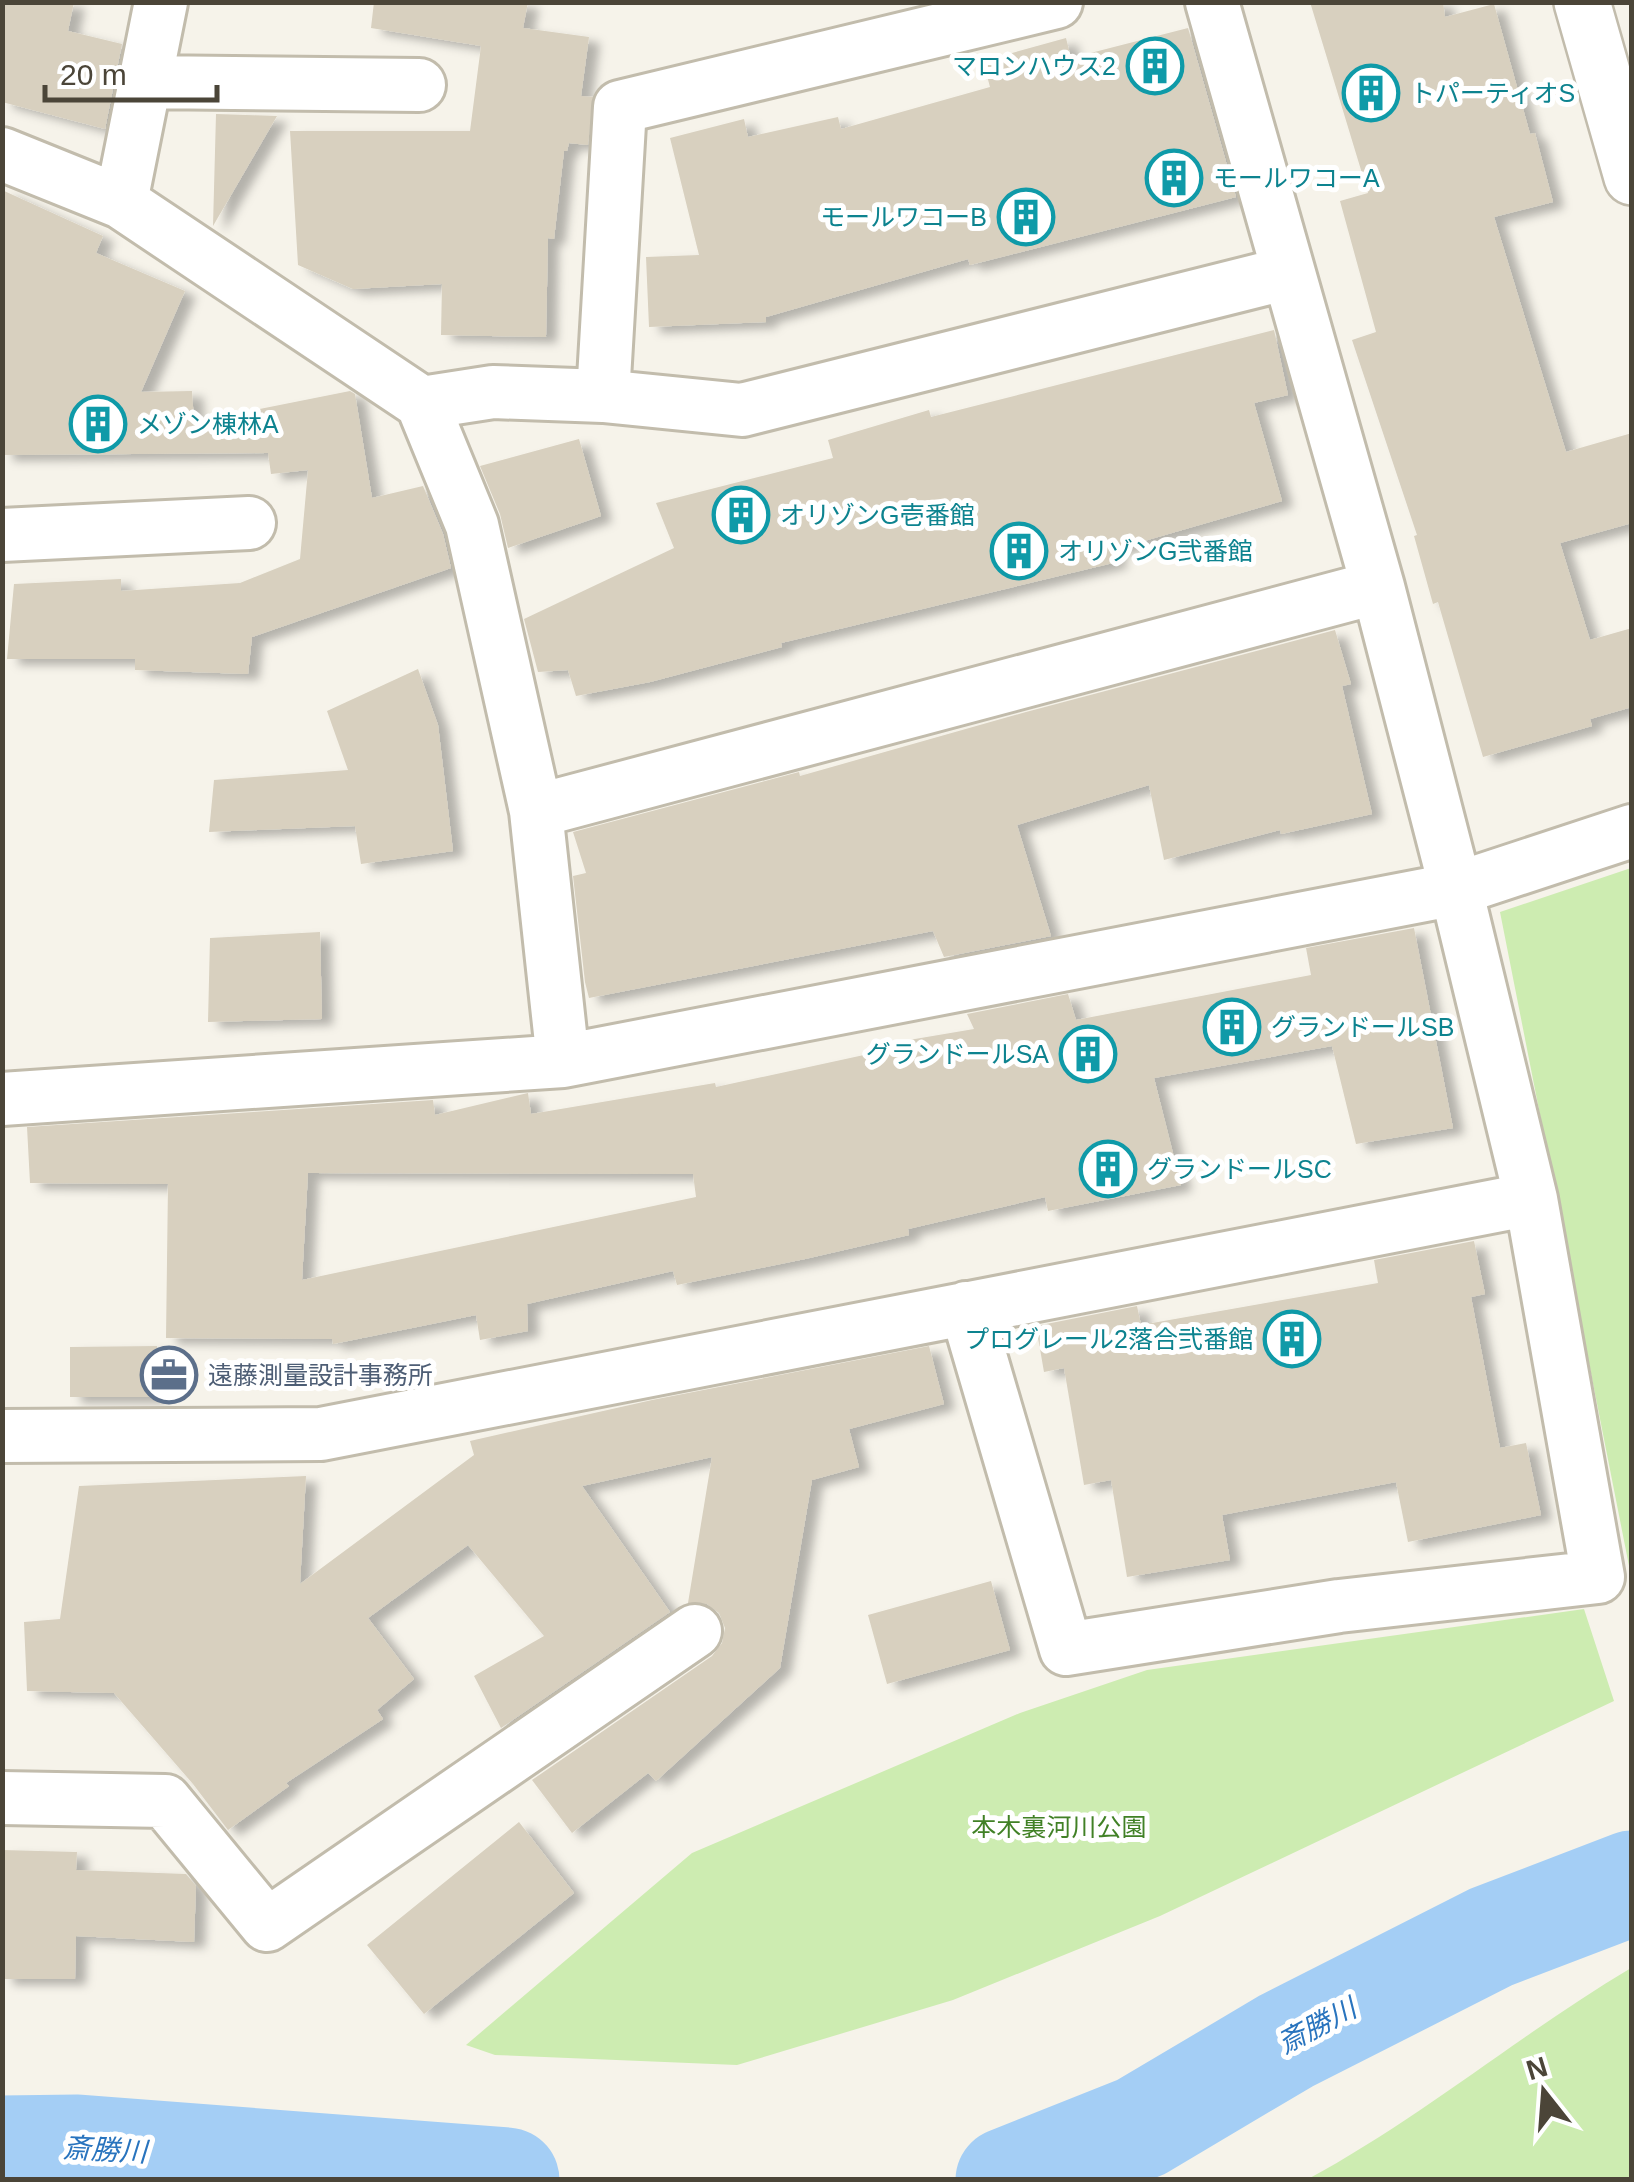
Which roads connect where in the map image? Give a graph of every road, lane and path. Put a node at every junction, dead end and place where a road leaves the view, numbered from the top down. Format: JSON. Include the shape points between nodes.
{"nodes":[{"id":1,"x":161,"y":2,"type":"edge"},
{"id":2,"x":1056,"y":2,"type":"edge"},
{"id":3,"x":1212,"y":2,"type":"edge"},
{"id":4,"x":1582,"y":2,"type":"edge"},
{"id":5,"x":921,"y":18,"type":"edge"},
{"id":6,"x":144,"y":82,"type":"junction"},
{"id":7,"x":420,"y":85,"type":"dead end"},
{"id":8,"x":2,"y":154,"type":"edge"},
{"id":9,"x":1632,"y":178,"type":"edge"},
{"id":10,"x":121,"y":202,"type":"junction"},
{"id":11,"x":1288,"y":273,"type":"junction"},
{"id":12,"x":602,"y":396,"type":"junction"},
{"id":13,"x":422,"y":403,"type":"junction"},
{"id":14,"x":249,"y":523,"type":"dead end"},
{"id":15,"x":2,"y":535,"type":"edge"},
{"id":16,"x":1378,"y":587,"type":"junction"},
{"id":17,"x":536,"y":810,"type":"junction"},
{"id":18,"x":1632,"y":831,"type":"edge"},
{"id":19,"x":1456,"y":889,"type":"junction"},
{"id":20,"x":564,"y":1062,"type":"junction"},
{"id":21,"x":2,"y":1099,"type":"edge"},
{"id":22,"x":1531,"y":1199,"type":"junction"},
{"id":23,"x":966,"y":1308,"type":"junction"},
{"id":24,"x":2,"y":1436,"type":"edge"},
{"id":25,"x":695,"y":1631,"type":"dead end"},
{"id":26,"x":2,"y":1798,"type":"edge"}],
"edges":[{"from":1,"to":6,"type":"street"},
{"from":2,"to":5,"type":"street"},
{"from":3,"to":11,"type":"street"},
{"from":4,"to":9,"type":"street"},
{"from":5,"to":12,"type":"street","via":[[620,107]]},
{"from":6,"to":7,"type":"street"},
{"from":6,"to":10,"type":"street"},
{"from":8,"to":10,"type":"street"},
{"from":10,"to":13,"type":"street"},
{"from":11,"to":12,"type":"street","via":[[742,410]]},
{"from":11,"to":16,"type":"street"},
{"from":12,"to":13,"type":"street","via":[[493,392]]},
{"from":13,"to":17,"type":"street","via":[[472,526]]},
{"from":14,"to":15,"type":"street"},
{"from":16,"to":17,"type":"street"},
{"from":16,"to":19,"type":"street"},
{"from":17,"to":20,"type":"street"},
{"from":18,"to":19,"type":"street"},
{"from":19,"to":20,"type":"street"},
{"from":19,"to":22,"type":"street"},
{"from":20,"to":21,"type":"street"},
{"from":22,"to":23,"type":"street"},
{"from":22,"to":23,"type":"street","via":[[1598,1576],[1340,1606],[1066,1649]]},
{"from":23,"to":24,"type":"street","via":[[322,1434]]},
{"from":25,"to":26,"type":"street","via":[[267,1925],[165,1801]]}]}
